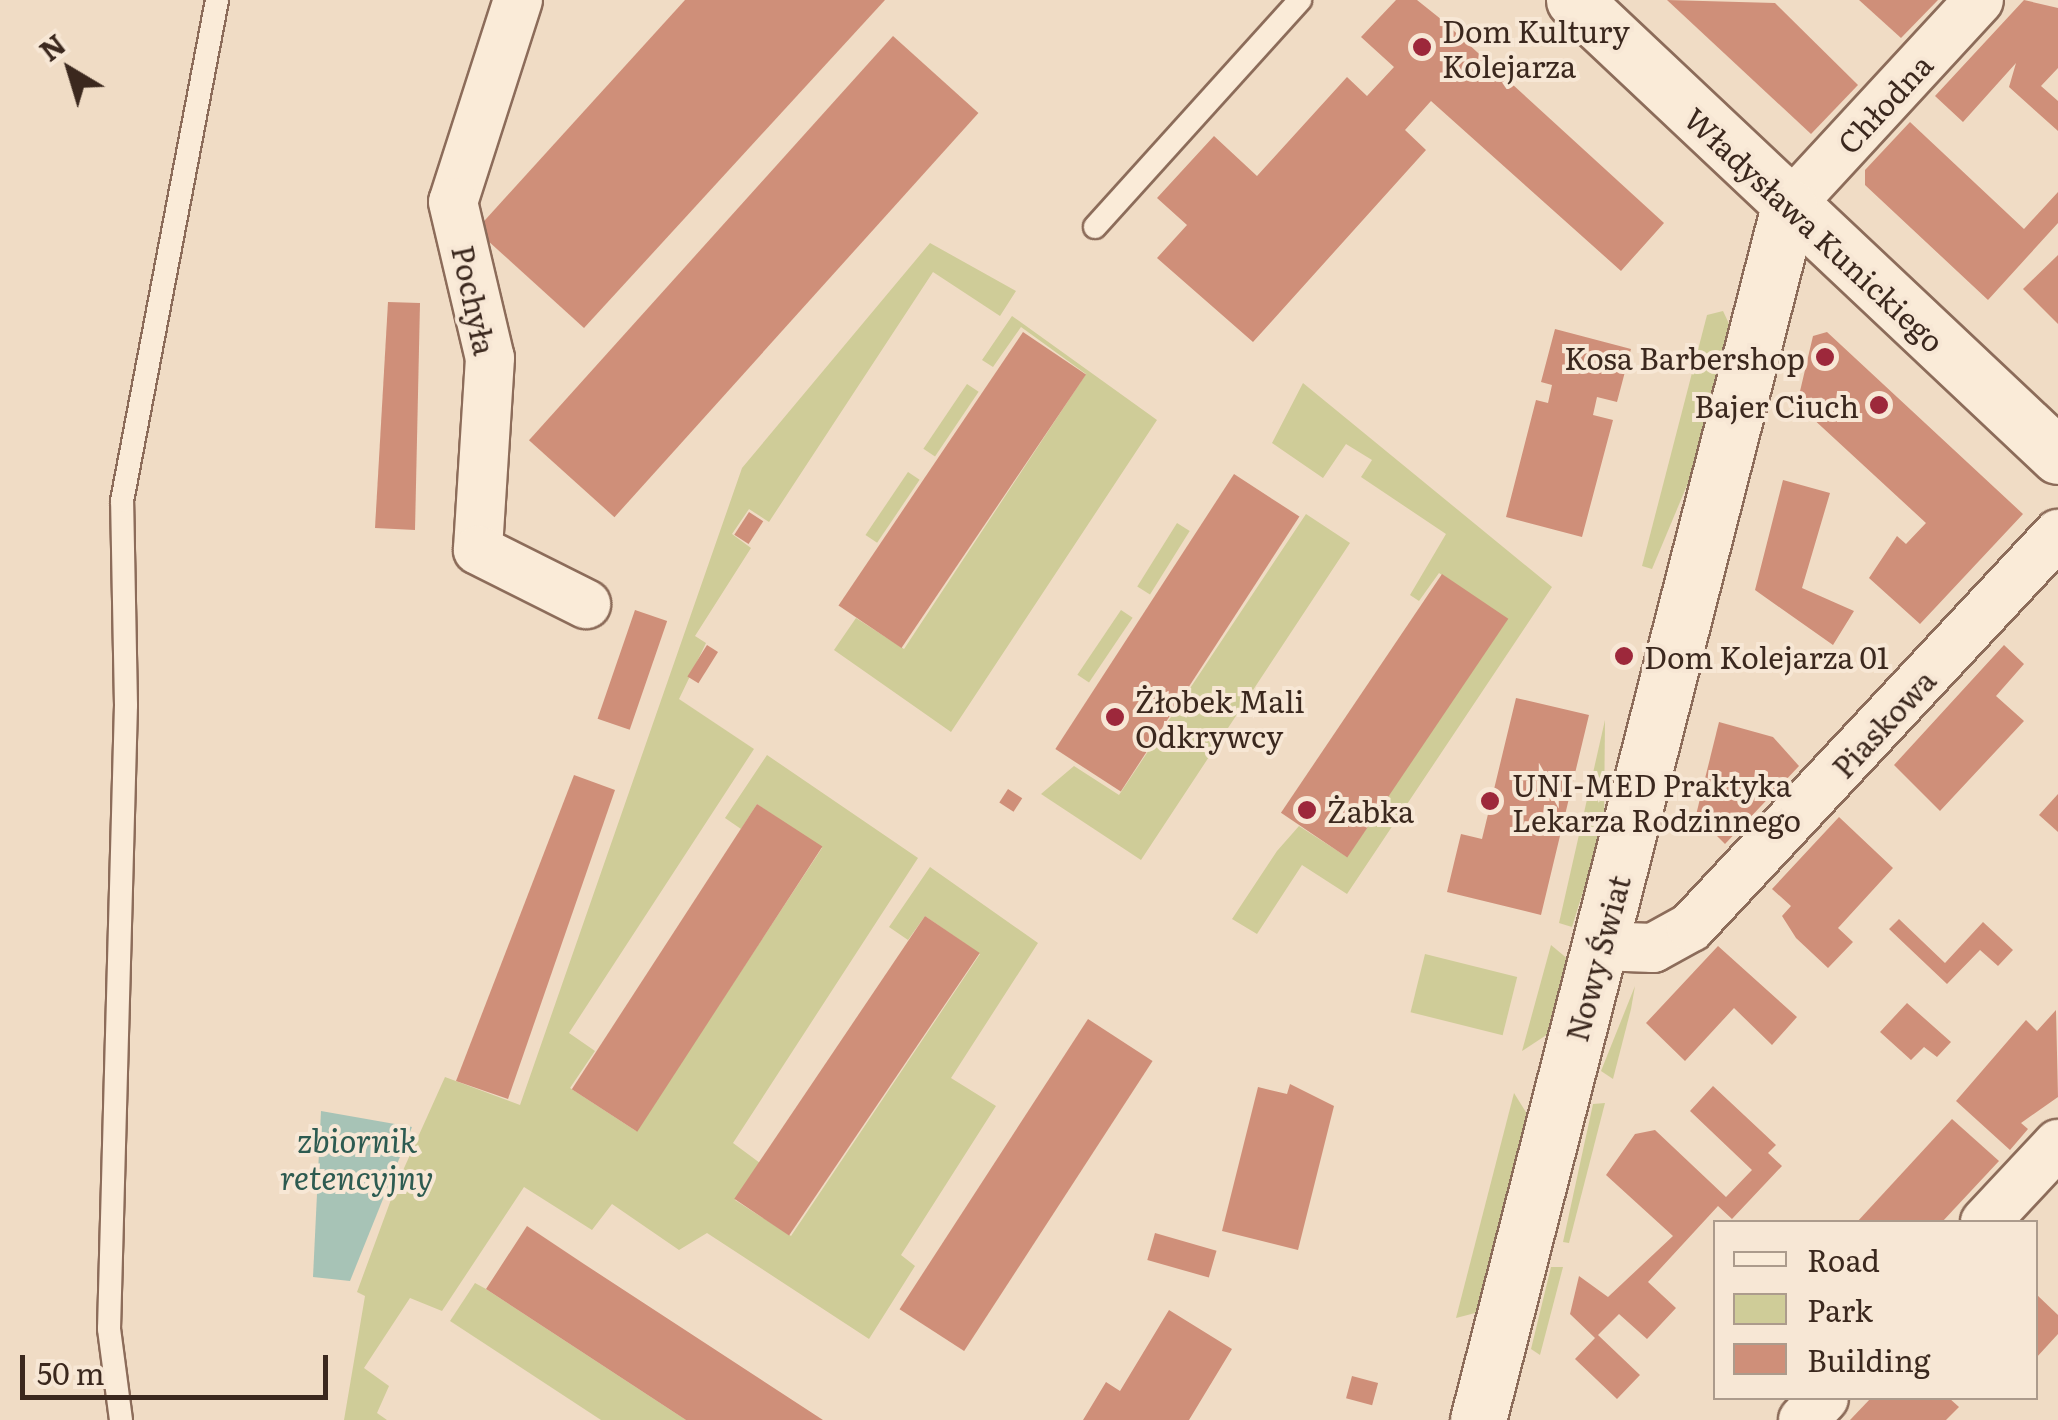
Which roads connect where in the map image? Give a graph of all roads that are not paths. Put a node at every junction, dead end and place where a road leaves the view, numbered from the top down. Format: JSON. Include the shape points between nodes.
{"nodes":[{"id":1,"x":217,"y":0,"type":"edge"},
{"id":2,"x":518,"y":0,"type":"edge"},
{"id":3,"x":1300,"y":0,"type":"edge"},
{"id":4,"x":1574,"y":0,"type":"edge"},
{"id":5,"x":1979,"y":0,"type":"edge"},
{"id":6,"x":1790,"y":206,"type":"junction"},
{"id":7,"x":1095,"y":227,"type":"dead end"},
{"id":8,"x":2058,"y":456,"type":"edge"},
{"id":9,"x":2058,"y":534,"type":"edge"},
{"id":10,"x":586,"y":604,"type":"dead end"},
{"id":11,"x":1599,"y":946,"type":"junction"},
{"id":12,"x":2058,"y":1144,"type":"edge"},
{"id":13,"x":1988,"y":1220,"type":"edge"},
{"id":14,"x":1822,"y":1400,"type":"edge"},
{"id":15,"x":121,"y":1420,"type":"edge"},
{"id":16,"x":1478,"y":1420,"type":"edge"},
{"id":17,"x":1803,"y":1420,"type":"edge"}],
"edges":[{"from":1,"to":15,"type":"lane","via":[[122,501],[126,705],[110,1310]]},
{"from":2,"to":10,"type":"street","name":"Pochyła","via":[[453,202],[490,358],[478,550]]},
{"from":3,"to":7,"type":"lane"},
{"from":4,"to":6,"type":"street","name":"Władysława Kunickiego"},
{"from":5,"to":6,"type":"street","name":"Chłodna"},
{"from":6,"to":8,"type":"street","name":"Władysława Kunickiego"},
{"from":6,"to":11,"type":"street","name":"Nowy Świat"},
{"from":9,"to":11,"type":"street","name":"Piaskowa","via":[[1691,927],[1653,948]]},
{"from":11,"to":16,"type":"street","name":"Nowy Świat"},
{"from":12,"to":13,"type":"street"},
{"from":14,"to":17,"type":"street"}]}
